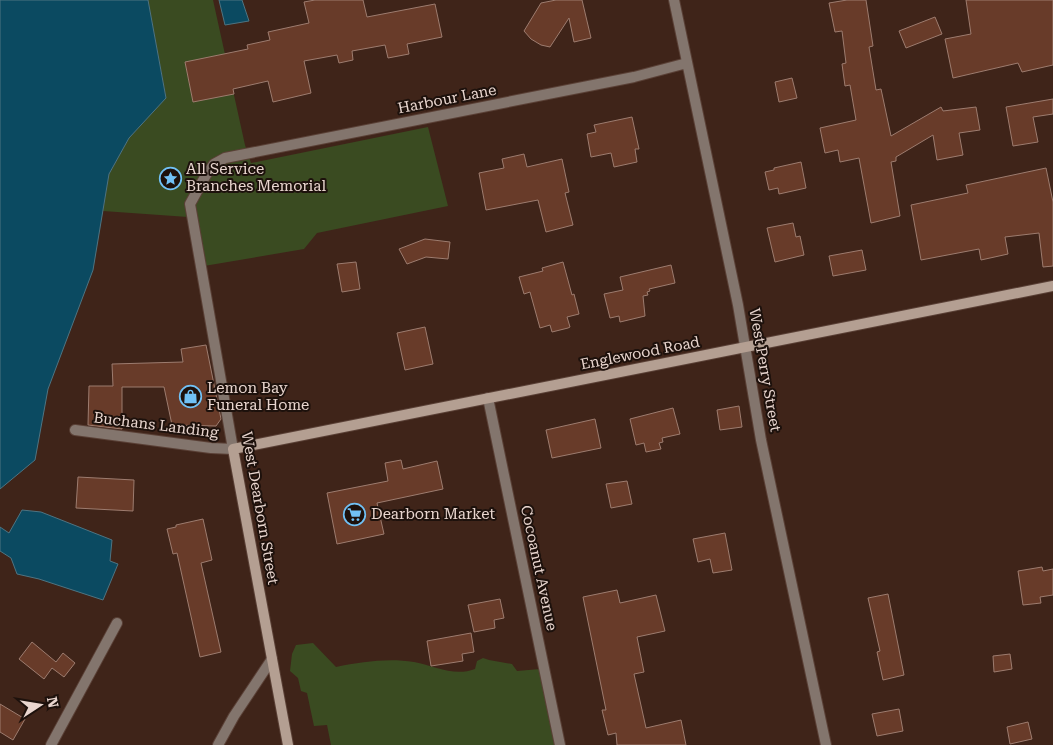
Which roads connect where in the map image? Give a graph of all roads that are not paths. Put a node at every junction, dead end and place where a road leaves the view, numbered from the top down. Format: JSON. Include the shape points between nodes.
{"nodes":[{"id":1,"x":674,"y":0,"type":"edge"},
{"id":2,"x":687,"y":63,"type":"junction"},
{"id":3,"x":214,"y":164,"type":"joint"},
{"id":4,"x":1053,"y":286,"type":"edge"},
{"id":5,"x":746,"y":348,"type":"junction"},
{"id":6,"x":488,"y":398,"type":"junction"},
{"id":7,"x":75,"y":430,"type":"dead end"},
{"id":8,"x":233,"y":449,"type":"junction"},
{"id":9,"x":116,"y":623,"type":"dead end"},
{"id":10,"x":272,"y":659,"type":"junction"},
{"id":11,"x":51,"y":745,"type":"edge"},
{"id":12,"x":218,"y":745,"type":"edge"},
{"id":13,"x":288,"y":745,"type":"edge"},
{"id":14,"x":560,"y":745,"type":"edge"},
{"id":15,"x":826,"y":745,"type":"edge"}],
"edges":[{"from":1,"to":2,"type":"street","name":"West Perry Street"},
{"from":2,"to":3,"type":"street","name":"Harbour Lane","via":[[634,77],[225,158]]},
{"from":2,"to":5,"type":"street","name":"West Perry Street"},
{"from":3,"to":8,"type":"street","name":"West Dearborn Street","via":[[190,204]]},
{"from":4,"to":5,"type":"street","name":"Englewood Road"},
{"from":5,"to":6,"type":"street","name":"Englewood Road"},
{"from":5,"to":15,"type":"street","name":"West Perry Street","via":[[761,440]]},
{"from":6,"to":8,"type":"street","name":"Englewood Road"},
{"from":6,"to":14,"type":"street","name":"Cocoanut Avenue"},
{"from":7,"to":8,"type":"street","name":"Buchans Landing"},
{"from":8,"to":10,"type":"street","name":"West Dearborn Street"},
{"from":9,"to":11,"type":"street"},
{"from":10,"to":12,"type":"street"},
{"from":10,"to":13,"type":"street","name":"West Dearborn Street"}]}
